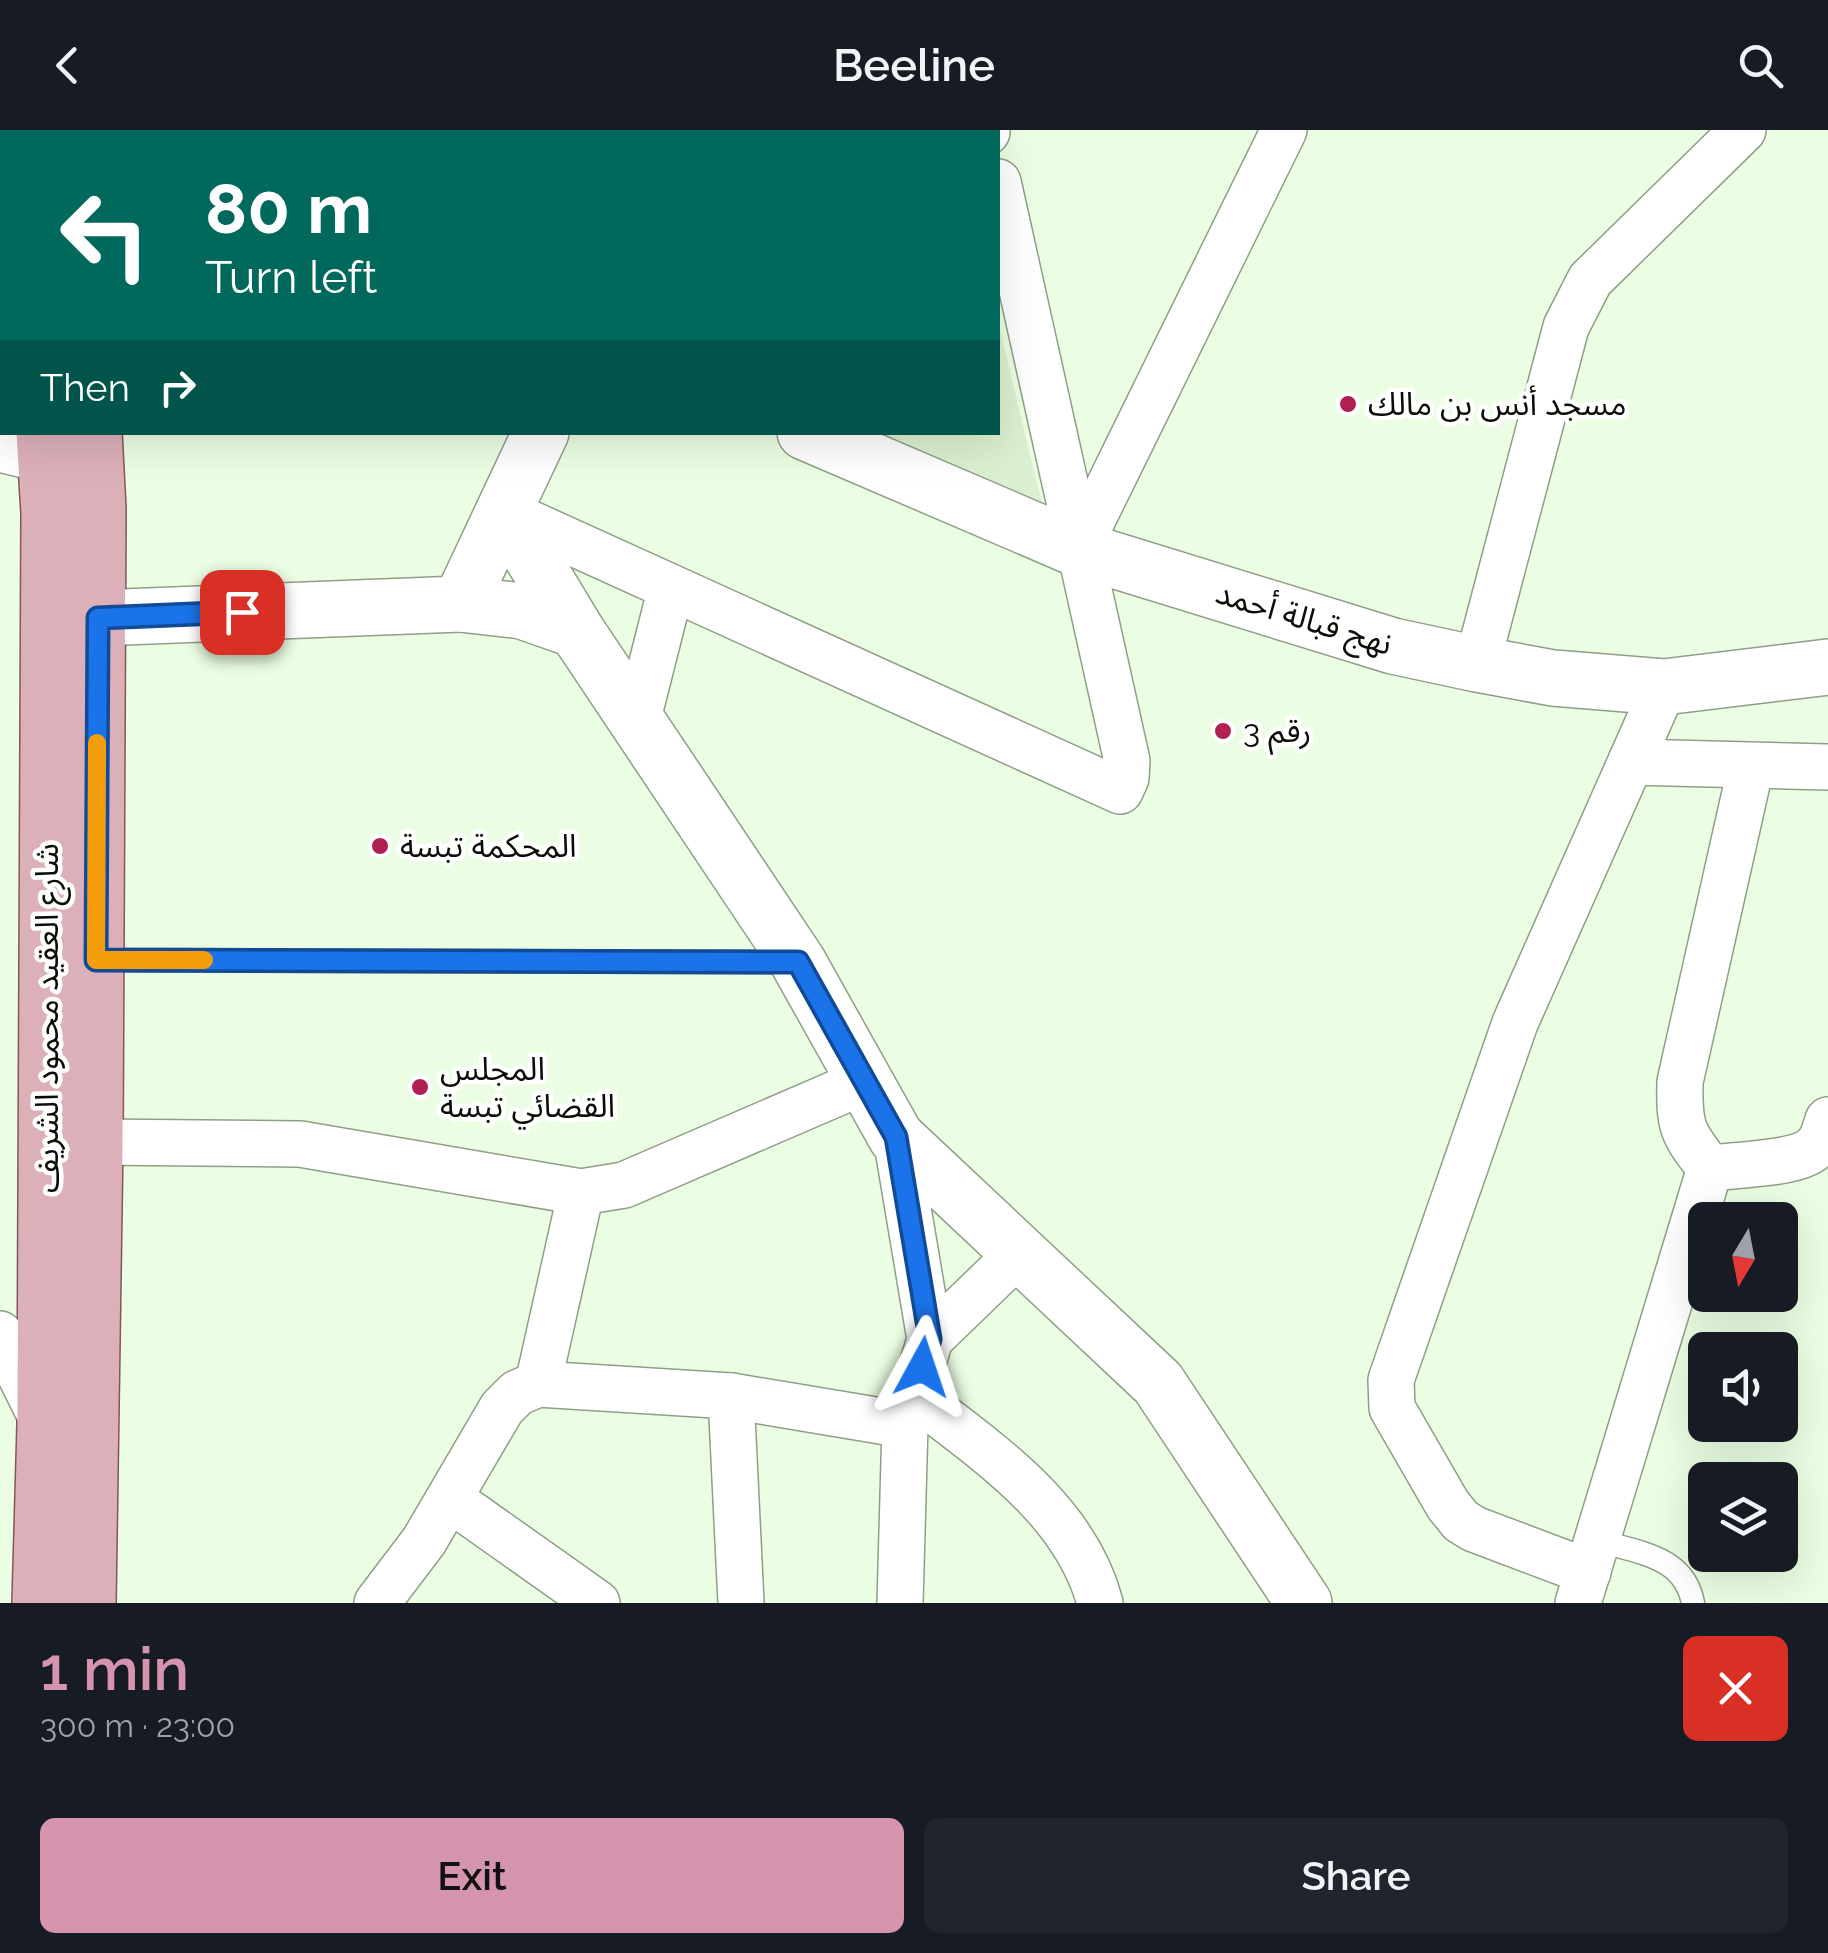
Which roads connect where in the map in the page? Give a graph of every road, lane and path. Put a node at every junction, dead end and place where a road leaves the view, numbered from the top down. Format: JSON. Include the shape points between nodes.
{"nodes":[{"id":1,"x":1284,"y":130,"type":"edge"},
{"id":2,"x":1743,"y":130,"type":"edge"},
{"id":3,"x":1000,"y":191,"type":"edge"},
{"id":4,"x":94,"y":435,"type":"edge"},
{"id":5,"x":540,"y":435,"type":"edge"},
{"id":6,"x":812,"y":435,"type":"edge"},
{"id":7,"x":30,"y":447,"type":"edge"},
{"id":8,"x":505,"y":512,"type":"junction"},
{"id":9,"x":1078,"y":548,"type":"junction"},
{"id":10,"x":671,"y":588,"type":"junction"},
{"id":11,"x":460,"y":604,"type":"junction"},
{"id":12,"x":98,"y":618,"type":"junction"},
{"id":13,"x":576,"y":630,"type":"junction"},
{"id":14,"x":1477,"y":664,"type":"junction"},
{"id":15,"x":1828,"y":667,"type":"edge"},
{"id":16,"x":1664,"y":687,"type":"junction"},
{"id":17,"x":637,"y":722,"type":"junction"},
{"id":18,"x":1631,"y":762,"type":"junction"},
{"id":19,"x":1750,"y":766,"type":"junction"},
{"id":20,"x":1828,"y":768,"type":"edge"},
{"id":21,"x":96,"y":960,"type":"junction"},
{"id":22,"x":798,"y":962,"type":"junction"},
{"id":23,"x":865,"y":1081,"type":"junction"},
{"id":24,"x":1828,"y":1120,"type":"edge"},
{"id":25,"x":896,"y":1137,"type":"junction"},
{"id":26,"x":95,"y":1142,"type":"junction"},
{"id":27,"x":1710,"y":1168,"type":"junction"},
{"id":28,"x":581,"y":1192,"type":"junction"},
{"id":29,"x":1020,"y":1252,"type":"junction"},
{"id":30,"x":0,"y":1334,"type":"edge"},
{"id":31,"x":930,"y":1339,"type":"junction"},
{"id":32,"x":538,"y":1384,"type":"junction"},
{"id":33,"x":731,"y":1396,"type":"junction"},
{"id":34,"x":910,"y":1410,"type":"junction"},
{"id":35,"x":45,"y":1425,"type":"junction"},
{"id":36,"x":450,"y":1499,"type":"junction"},
{"id":37,"x":1588,"y":1572,"type":"edge"},
{"id":38,"x":49,"y":1599,"type":"edge"},
{"id":39,"x":377,"y":1603,"type":"edge"},
{"id":40,"x":597,"y":1603,"type":"edge"},
{"id":41,"x":742,"y":1603,"type":"edge"},
{"id":42,"x":900,"y":1603,"type":"edge"},
{"id":43,"x":1100,"y":1603,"type":"edge"},
{"id":44,"x":1304,"y":1603,"type":"edge"},
{"id":45,"x":1693,"y":1603,"type":"edge"}],
"edges":[{"from":1,"to":9,"type":"street"},
{"from":2,"to":14,"type":"street","via":[[1590,280],[1566,327]]},
{"from":3,"to":9,"type":"street"},
{"from":4,"to":12,"type":"main road","name":"شارع العقيد محمود الشريف"},
{"from":5,"to":8,"type":"street"},
{"from":6,"to":9,"type":"street","name":"نهج قبالة أحمد"},
{"from":7,"to":35,"type":"main road","name":"شارع العقيد محمود الشريف","via":[[49,552]]},
{"from":8,"to":10,"type":"street"},
{"from":8,"to":11,"type":"street"},
{"from":8,"to":13,"type":"street"},
{"from":9,"to":10,"type":"street","via":[[1127,762],[1120,791]]},
{"from":9,"to":14,"type":"street","name":"نهج قبالة أحمد","via":[[1394,646]]},
{"from":10,"to":17,"type":"street"},
{"from":11,"to":12,"type":"street"},
{"from":11,"to":13,"type":"street","via":[[522,611]]},
{"from":12,"to":21,"type":"main road","name":"شارع العقيد محمود الشريف"},
{"from":13,"to":17,"type":"street"},
{"from":14,"to":16,"type":"street","name":"نهج قبالة أحمد"},
{"from":15,"to":16,"type":"street","name":"نهج قبالة أحمد"},
{"from":16,"to":18,"type":"street"},
{"from":17,"to":22,"type":"street"},
{"from":18,"to":19,"type":"street"},
{"from":18,"to":37,"type":"street","via":[[1515,1023],[1390,1393],[1392,1408],[1460,1520]]},
{"from":19,"to":20,"type":"street"},
{"from":19,"to":27,"type":"street","via":[[1680,1082],[1685,1136]]},
{"from":21,"to":22,"type":"lane"},
{"from":21,"to":26,"type":"main road","name":"شارع العقيد محمود الشريف"},
{"from":22,"to":23,"type":"street"},
{"from":23,"to":25,"type":"street"},
{"from":23,"to":28,"type":"street","via":[[624,1185]]},
{"from":24,"to":27,"type":"street","via":[[1823,1138],[1808,1152]]},
{"from":25,"to":29,"type":"street"},
{"from":25,"to":31,"type":"street"},
{"from":26,"to":28,"type":"street","via":[[300,1144]]},
{"from":26,"to":38,"type":"main road","name":"شارع العقيد محمود الشريف"},
{"from":27,"to":37,"type":"street"},
{"from":28,"to":32,"type":"street"},
{"from":29,"to":31,"type":"street"},
{"from":29,"to":44,"type":"street","via":[[1158,1383]]},
{"from":30,"to":35,"type":"street"},
{"from":31,"to":34,"type":"street"},
{"from":32,"to":33,"type":"street"},
{"from":32,"to":36,"type":"street","via":[[502,1408]]},
{"from":33,"to":34,"type":"street"},
{"from":33,"to":41,"type":"street"},
{"from":34,"to":42,"type":"street"},
{"from":34,"to":43,"type":"street","via":[[1023,1481],[1065,1530]]},
{"from":35,"to":38,"type":"main road","name":"شارع العقيد محمود الشريف"},
{"from":36,"to":39,"type":"street"},
{"from":36,"to":40,"type":"street"},
{"from":37,"to":45,"type":"lane","via":[[1668,1562],[1686,1579]]}]}
